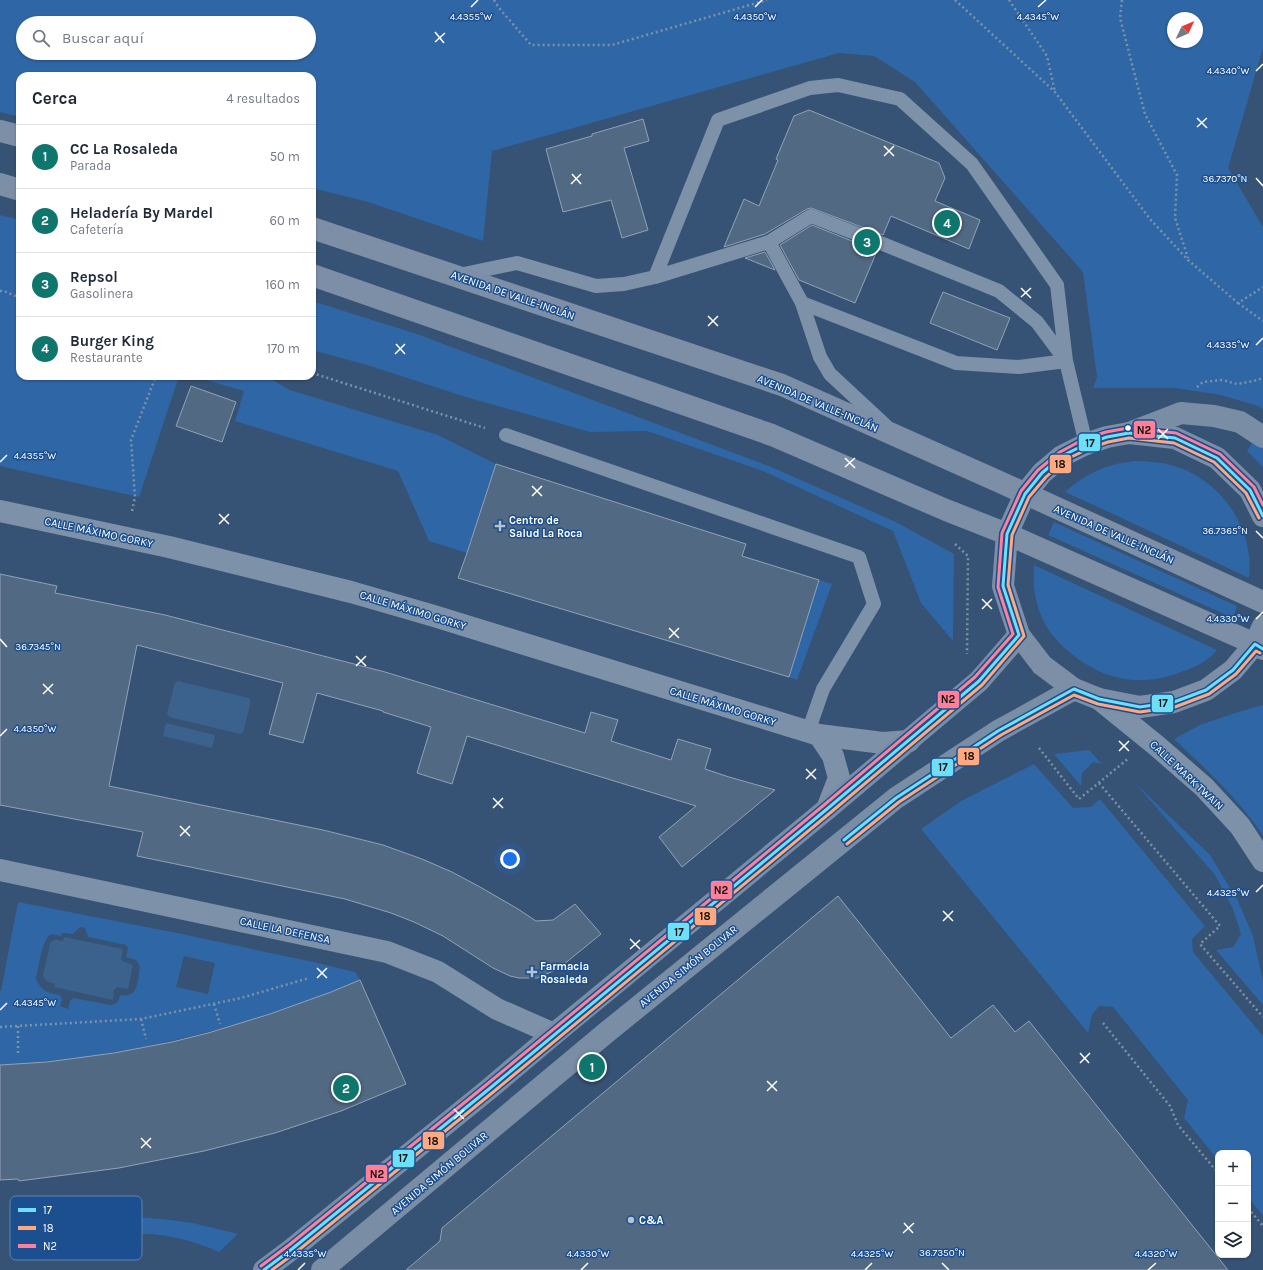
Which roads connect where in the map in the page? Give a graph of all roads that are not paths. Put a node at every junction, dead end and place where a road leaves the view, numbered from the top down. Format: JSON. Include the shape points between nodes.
{"nodes":[{"id":1,"x":0,"y":131,"type":"edge"},
{"id":2,"x":16,"y":135,"type":"edge"},
{"id":3,"x":0,"y":184,"type":"edge"},
{"id":4,"x":16,"y":189,"type":"edge"},
{"id":5,"x":316,"y":229,"type":"edge"},
{"id":6,"x":769,"y":242,"type":"junction"},
{"id":7,"x":316,"y":276,"type":"edge"},
{"id":8,"x":456,"y":276,"type":"junction"},
{"id":9,"x":655,"y":277,"type":"junction"},
{"id":10,"x":802,"y":303,"type":"junction"},
{"id":11,"x":1066,"y":361,"type":"junction"},
{"id":12,"x":1129,"y":433,"type":"junction"},
{"id":13,"x":506,"y":435,"type":"road end"},
{"id":14,"x":898,"y":437,"type":"junction"},
{"id":15,"x":1263,"y":437,"type":"edge"},
{"id":16,"x":1086,"y":444,"type":"junction"},
{"id":17,"x":1025,"y":494,"type":"junction"},
{"id":18,"x":0,"y":511,"type":"edge"},
{"id":19,"x":1263,"y":516,"type":"edge"},
{"id":20,"x":1007,"y":534,"type":"junction"},
{"id":21,"x":1263,"y":602,"type":"edge"},
{"id":22,"x":1019,"y":635,"type":"junction"},
{"id":23,"x":1260,"y":639,"type":"edge"},
{"id":24,"x":1074,"y":689,"type":"junction"},
{"id":25,"x":1099,"y":699,"type":"junction"},
{"id":26,"x":814,"y":734,"type":"junction"},
{"id":27,"x":908,"y":741,"type":"junction"},
{"id":28,"x":827,"y":809,"type":"junction"},
{"id":29,"x":1263,"y":861,"type":"edge"},
{"id":30,"x":0,"y":870,"type":"edge"},
{"id":31,"x":554,"y":1034,"type":"junction"},
{"id":32,"x":264,"y":1270,"type":"edge"},
{"id":33,"x":322,"y":1270,"type":"edge"}],
"edges":[{"from":1,"to":2,"type":"main road"},
{"from":3,"to":4,"type":"main road"},
{"from":5,"to":8,"type":"main road","name":"AVENIDA DE VALLE-INCLÁN"},
{"from":6,"to":9,"type":"lane"},
{"from":6,"to":10,"type":"lane"},
{"from":6,"to":11,"type":"lane","via":[[811,216],[878,242],[999,291],[1037,322]]},
{"from":7,"to":20,"type":"main road","via":[[772,436]]},
{"from":8,"to":9,"type":"lane","via":[[517,263],[596,286],[624,284]]},
{"from":8,"to":14,"type":"main road","name":"AVENIDA DE VALLE-INCLÁN","via":[[782,385]]},
{"from":9,"to":11,"type":"lane","via":[[718,120],[810,88],[838,85],[900,99],[972,164],[1057,285]]},
{"from":10,"to":11,"type":"lane","via":[[956,363],[1019,367]]},
{"from":10,"to":14,"type":"lane","via":[[820,358],[830,374]]},
{"from":11,"to":16,"type":"lane"},
{"from":12,"to":15,"type":"main road","via":[[1181,413],[1214,416],[1240,422]]},
{"from":12,"to":16,"type":"main road"},
{"from":12,"to":19,"type":"main road","via":[[1175,438],[1217,458],[1250,490]]},
{"from":13,"to":26,"type":"lane","via":[[859,557],[874,604],[823,689]]},
{"from":14,"to":17,"type":"main road","name":"AVENIDA DE VALLE-INCLÁN"},
{"from":16,"to":17,"type":"main road","via":[[1062,456],[1042,473]]},
{"from":17,"to":20,"type":"main road"},
{"from":17,"to":21,"type":"main road","name":"AVENIDA DE VALLE-INCLÁN"},
{"from":18,"to":26,"type":"street","name":"CALLE MÁXIMO GORKY","via":[[169,547],[351,592]]},
{"from":20,"to":22,"type":"main road","via":[[1004,586]]},
{"from":20,"to":23,"type":"main road"},
{"from":22,"to":24,"type":"main road","via":[[1042,665]]},
{"from":22,"to":27,"type":"main road","via":[[979,681]]},
{"from":23,"to":25,"type":"main road","via":[[1233,670],[1206,690],[1174,702],[1140,707]]},
{"from":24,"to":25,"type":"main road"},
{"from":24,"to":33,"type":"main road","name":"AVENIDA SIMÓN BOLIVAR","via":[[998,731],[896,798],[607,1032]]},
{"from":25,"to":29,"type":"street","name":"CALLE MARK TWAIN","via":[[1204,787],[1240,826]]},
{"from":26,"to":27,"type":"street","name":"CALLE MÁXIMO GORKY","via":[[883,743]]},
{"from":26,"to":28,"type":"street","via":[[833,756],[838,778]]},
{"from":27,"to":28,"type":"main road"},
{"from":28,"to":31,"type":"main road"},
{"from":30,"to":31,"type":"street","name":"CALLE LA DEFENSA","via":[[387,952],[438,972],[498,1009]]},
{"from":31,"to":32,"type":"main road"}]}
